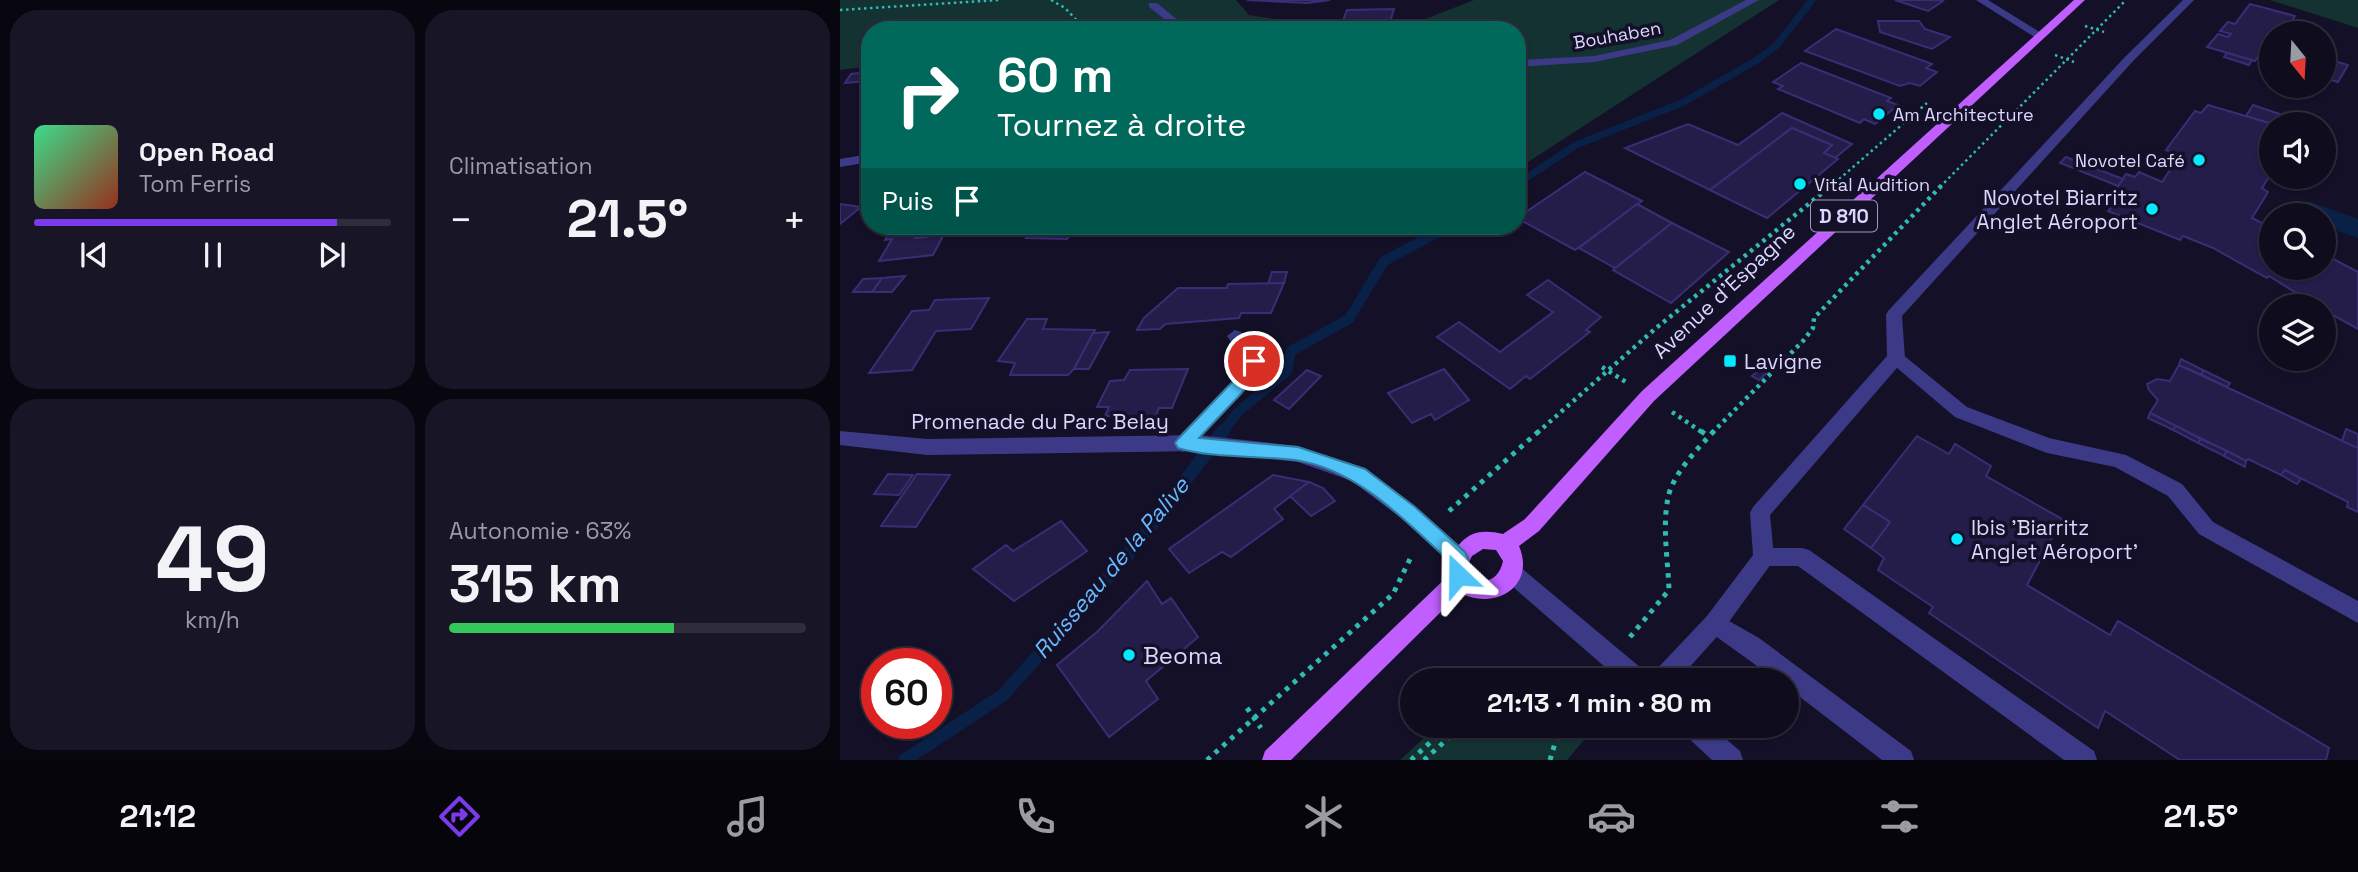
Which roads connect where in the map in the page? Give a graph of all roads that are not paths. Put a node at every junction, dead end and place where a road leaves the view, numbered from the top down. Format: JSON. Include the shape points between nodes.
{"nodes":[{"id":1,"x":1754,"y":0,"type":"edge"},
{"id":2,"x":1981,"y":0,"type":"edge"},
{"id":3,"x":2080,"y":0,"type":"edge"},
{"id":4,"x":2189,"y":0,"type":"edge"},
{"id":5,"x":1153,"y":5,"type":"dead end"},
{"id":6,"x":1173,"y":21,"type":"edge"},
{"id":7,"x":2040,"y":36,"type":"junction"},
{"id":8,"x":1526,"y":63,"type":"edge"},
{"id":9,"x":861,"y":160,"type":"edge"},
{"id":10,"x":840,"y":163,"type":"edge"},
{"id":11,"x":1235,"y":336,"type":"dead end"},
{"id":12,"x":1896,"y":358,"type":"junction"},
{"id":13,"x":840,"y":438,"type":"edge"},
{"id":14,"x":1191,"y":443,"type":"junction"},
{"id":15,"x":1505,"y":544,"type":"junction"},
{"id":16,"x":1764,"y":557,"type":"junction"},
{"id":17,"x":1459,"y":568,"type":"junction"},
{"id":18,"x":1512,"y":573,"type":"junction"},
{"id":19,"x":2358,"y":613,"type":"edge"},
{"id":20,"x":1715,"y":623,"type":"junction"},
{"id":21,"x":1624,"y":668,"type":"edge"},
{"id":22,"x":1673,"y":668,"type":"edge"},
{"id":23,"x":1706,"y":738,"type":"edge"},
{"id":24,"x":1274,"y":760,"type":"edge"},
{"id":25,"x":1731,"y":760,"type":"edge"},
{"id":26,"x":1902,"y":760,"type":"edge"},
{"id":27,"x":2085,"y":760,"type":"edge"}],
"edges":[{"from":1,"to":8,"type":"street","name":"Bouhaben","via":[[1672,43],[1594,59]]},
{"from":2,"to":7,"type":"street"},
{"from":3,"to":7,"type":"main road","name":"Avenue d'Espagne","number":"D 810"},
{"from":4,"to":12,"type":"street","via":[[2128,60],[1894,315]]},
{"from":5,"to":6,"type":"street"},
{"from":7,"to":15,"type":"main road","name":"Avenue d'Espagne","number":"D 810","via":[[1648,396],[1532,525]]},
{"from":9,"to":10,"type":"street"},
{"from":11,"to":14,"type":"street","via":[[1254,361],[1247,377]]},
{"from":12,"to":16,"type":"street","via":[[1760,513]]},
{"from":12,"to":19,"type":"street","via":[[1961,412],[2048,445],[2119,460],[2175,490],[2206,528]]},
{"from":13,"to":14,"type":"street","name":"Promenade du Parc Belay","via":[[927,447]]},
{"from":14,"to":17,"type":"street","name":"Promenade du Parc Belay","via":[[1298,454],[1359,475],[1408,512]]},
{"from":15,"to":17,"type":"main road","via":[[1481,540],[1469,545]]},
{"from":15,"to":18,"type":"main road","via":[[1514,559]]},
{"from":16,"to":20,"type":"street"},
{"from":16,"to":27,"type":"street","via":[[1802,557]]},
{"from":17,"to":18,"type":"main road","via":[[1469,589],[1489,591],[1507,582]]},
{"from":17,"to":24,"type":"main road"},
{"from":18,"to":21,"type":"street"},
{"from":20,"to":22,"type":"street"},
{"from":20,"to":26,"type":"street"},
{"from":23,"to":25,"type":"street"}]}
